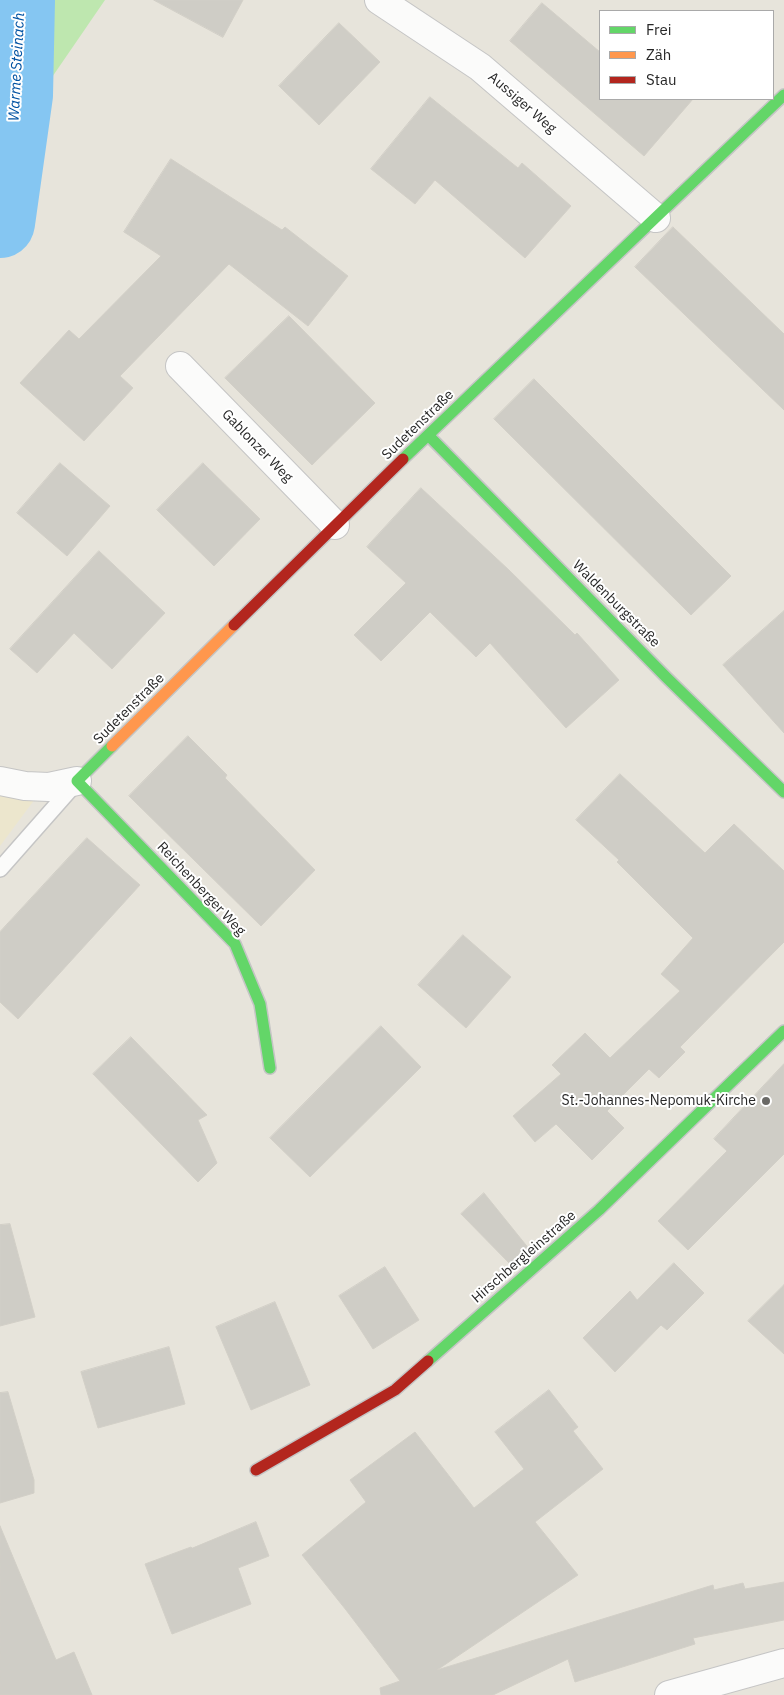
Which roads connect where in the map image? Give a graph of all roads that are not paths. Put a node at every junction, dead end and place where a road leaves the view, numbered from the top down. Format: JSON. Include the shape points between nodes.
{"nodes":[{"id":1,"x":379,"y":0,"type":"edge"},
{"id":2,"x":784,"y":95,"type":"edge"},
{"id":3,"x":656,"y":218,"type":"junction"},
{"id":4,"x":180,"y":366,"type":"dead end"},
{"id":5,"x":429,"y":436,"type":"junction"},
{"id":6,"x":335,"y":525,"type":"junction"},
{"id":7,"x":0,"y":781,"type":"edge"},
{"id":8,"x":77,"y":781,"type":"junction"},
{"id":9,"x":784,"y":792,"type":"edge"},
{"id":10,"x":0,"y":869,"type":"edge"},
{"id":11,"x":784,"y":1031,"type":"edge"},
{"id":12,"x":270,"y":1068,"type":"dead end"},
{"id":13,"x":256,"y":1470,"type":"dead end"},
{"id":14,"x":784,"y":1663,"type":"edge"},
{"id":15,"x":669,"y":1695,"type":"edge"}],
"edges":[{"from":1,"to":3,"type":"street","name":"Aussiger Weg","via":[[480,67]]},
{"from":2,"to":3,"type":"street","name":"Sudetenstraße"},
{"from":3,"to":5,"type":"street","name":"Sudetenstraße"},
{"from":4,"to":6,"type":"street","name":"Gablonzer Weg"},
{"from":5,"to":6,"type":"street","name":"Sudetenstraße"},
{"from":5,"to":9,"type":"street","name":"Waldenburgstraße"},
{"from":6,"to":8,"type":"street","name":"Sudetenstraße"},
{"from":7,"to":8,"type":"street","via":[[49,787]]},
{"from":8,"to":10,"type":"lane"},
{"from":8,"to":12,"type":"street","name":"Reichenberger Weg","via":[[235,944],[260,1004]]},
{"from":11,"to":13,"type":"street","name":"Hirschbergleinstraße","via":[[599,1210],[395,1390]]},
{"from":14,"to":15,"type":"street"}]}
